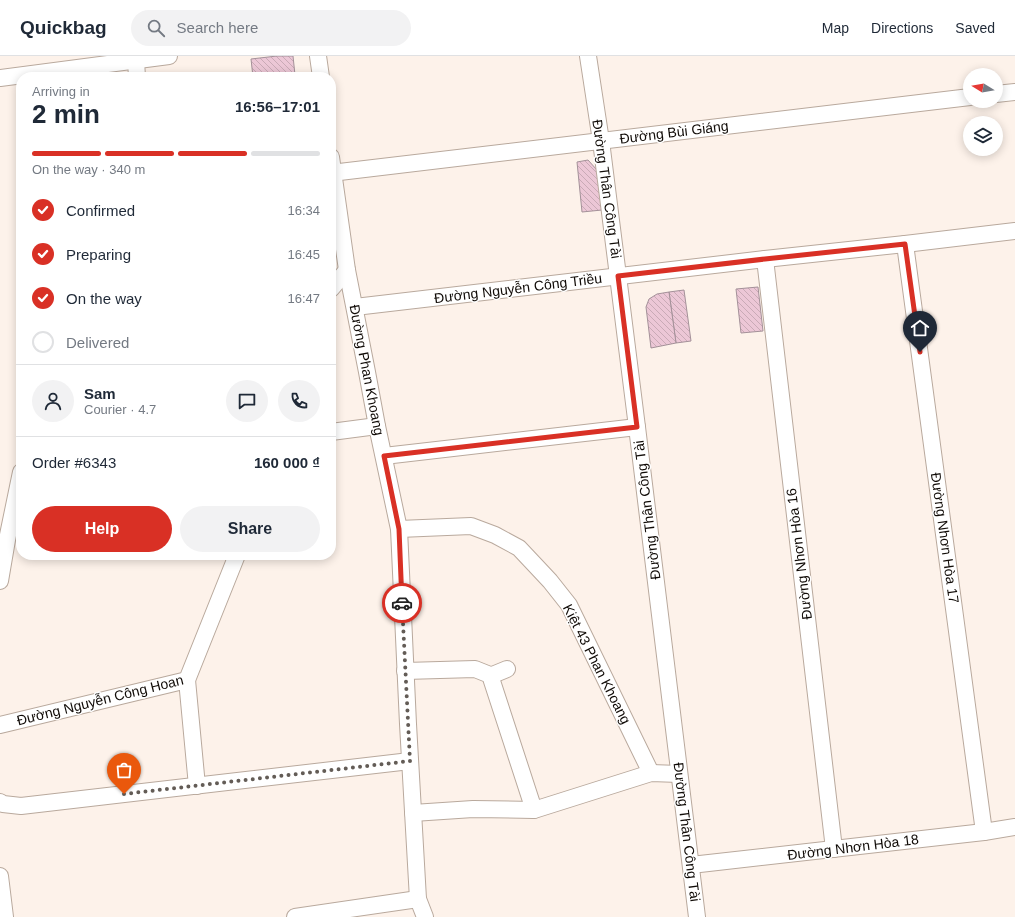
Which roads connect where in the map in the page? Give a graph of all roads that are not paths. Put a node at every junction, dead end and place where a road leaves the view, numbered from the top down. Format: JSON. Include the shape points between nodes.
{"nodes":[{"id":1,"x":168,"y":56,"type":"edge"},
{"id":2,"x":318,"y":56,"type":"edge"},
{"id":3,"x":588,"y":56,"type":"edge"},
{"id":4,"x":136,"y":61,"type":"junction"},
{"id":5,"x":48,"y":72,"type":"edge"},
{"id":6,"x":137,"y":72,"type":"edge"},
{"id":7,"x":320,"y":72,"type":"edge"},
{"id":8,"x":16,"y":76,"type":"edge"},
{"id":9,"x":0,"y":78,"type":"edge"},
{"id":10,"x":1015,"y":92,"type":"edge"},
{"id":11,"x":1003,"y":93,"type":"edge"},
{"id":12,"x":963,"y":98,"type":"edge"},
{"id":13,"x":601,"y":141,"type":"junction"},
{"id":14,"x":336,"y":167,"type":"edge"},
{"id":15,"x":336,"y":194,"type":"edge"},
{"id":16,"x":1015,"y":231,"type":"edge"},
{"id":17,"x":905,"y":244,"type":"junction"},
{"id":18,"x":765,"y":259,"type":"junction"},
{"id":19,"x":347,"y":270,"type":"junction"},
{"id":20,"x":618,"y":276,"type":"junction"},
{"id":21,"x":336,"y":283,"type":"edge"},
{"id":22,"x":355,"y":307,"type":"junction"},
{"id":23,"x":377,"y":426,"type":"junction"},
{"id":24,"x":637,"y":427,"type":"junction"},
{"id":25,"x":336,"y":431,"type":"edge"},
{"id":26,"x":384,"y":456,"type":"junction"},
{"id":27,"x":16,"y":496,"type":"edge"},
{"id":28,"x":399,"y":529,"type":"junction"},
{"id":29,"x":235,"y":560,"type":"edge"},
{"id":30,"x":0,"y":582,"type":"edge"},
{"id":31,"x":507,"y":669,"type":"dead end"},
{"id":32,"x":405,"y":671,"type":"junction"},
{"id":33,"x":490,"y":676,"type":"junction"},
{"id":34,"x":187,"y":680,"type":"junction"},
{"id":35,"x":0,"y":725,"type":"edge"},
{"id":36,"x":410,"y":761,"type":"junction"},
{"id":37,"x":651,"y":773,"type":"junction"},
{"id":38,"x":679,"y":774,"type":"junction"},
{"id":39,"x":197,"y":786,"type":"junction"},
{"id":40,"x":0,"y":802,"type":"edge"},
{"id":41,"x":534,"y":810,"type":"junction"},
{"id":42,"x":413,"y":813,"type":"junction"},
{"id":43,"x":1015,"y":827,"type":"edge"},
{"id":44,"x":984,"y":832,"type":"junction"},
{"id":45,"x":834,"y":849,"type":"junction"},
{"id":46,"x":691,"y":865,"type":"junction"},
{"id":47,"x":0,"y":876,"type":"edge"},
{"id":48,"x":418,"y":899,"type":"junction"},
{"id":49,"x":5,"y":917,"type":"edge"},
{"id":50,"x":295,"y":917,"type":"edge"},
{"id":51,"x":426,"y":917,"type":"edge"},
{"id":52,"x":697,"y":917,"type":"edge"}],
"edges":[{"from":1,"to":4,"type":"street"},
{"from":2,"to":7,"type":"street"},
{"from":3,"to":13,"type":"street","name":"Đường Thân Công Tài"},
{"from":4,"to":5,"type":"street"},
{"from":4,"to":6,"type":"street"},
{"from":8,"to":9,"type":"street"},
{"from":10,"to":11,"type":"street"},
{"from":12,"to":13,"type":"street","name":"Đường Bùi Giáng"},
{"from":13,"to":14,"type":"street","name":"Đường Bùi Giáng"},
{"from":13,"to":20,"type":"street","name":"Đường Thân Công Tài"},
{"from":15,"to":19,"type":"street","name":"Đường Phan Khoang"},
{"from":16,"to":17,"type":"street","name":"Đường Nguyễn Công Triều"},
{"from":17,"to":18,"type":"street","name":"Đường Nguyễn Công Triều"},
{"from":17,"to":44,"type":"street","name":"Đường Nhơn Hòa 17"},
{"from":18,"to":20,"type":"street","name":"Đường Nguyễn Công Triều"},
{"from":18,"to":45,"type":"street","name":"Đường Nhơn Hòa 16"},
{"from":19,"to":21,"type":"street"},
{"from":19,"to":22,"type":"street","name":"Đường Phan Khoang"},
{"from":20,"to":22,"type":"street","name":"Đường Nguyễn Công Triều"},
{"from":20,"to":24,"type":"street","name":"Đường Thân Công Tài"},
{"from":22,"to":23,"type":"street","name":"Đường Phan Khoang"},
{"from":23,"to":25,"type":"street"},
{"from":23,"to":26,"type":"street","name":"Đường Phan Khoang"},
{"from":24,"to":26,"type":"street"},
{"from":24,"to":38,"type":"street","name":"Đường Thân Công Tài"},
{"from":26,"to":28,"type":"street","name":"Đường Phan Khoang"},
{"from":27,"to":30,"type":"street"},
{"from":28,"to":32,"type":"street","name":"Đường Phan Khoang"},
{"from":28,"to":37,"type":"street","name":"Kiệt 43 Phan Khoang","via":[[472,526],[519,548],[569,605]]},
{"from":29,"to":34,"type":"street","name":"Đường Nguyễn Công Hoan"},
{"from":31,"to":33,"type":"street"},
{"from":32,"to":33,"type":"street","via":[[475,669]]},
{"from":32,"to":36,"type":"street","name":"Đường Phan Khoang"},
{"from":33,"to":41,"type":"street"},
{"from":34,"to":35,"type":"street","name":"Đường Nguyễn Công Hoan"},
{"from":34,"to":39,"type":"street"},
{"from":36,"to":39,"type":"street"},
{"from":36,"to":42,"type":"street","name":"Đường Phan Khoang"},
{"from":37,"to":38,"type":"street"},
{"from":37,"to":41,"type":"street"},
{"from":38,"to":46,"type":"street","name":"Đường Thân Công Tài"},
{"from":39,"to":40,"type":"street","via":[[21,806]]},
{"from":41,"to":42,"type":"street","via":[[473,809]]},
{"from":42,"to":48,"type":"street","name":"Đường Phan Khoang"},
{"from":43,"to":44,"type":"street","name":"Đường Nhơn Hòa 18"},
{"from":44,"to":45,"type":"street","name":"Đường Nhơn Hòa 18"},
{"from":45,"to":46,"type":"street","name":"Đường Nhơn Hòa 18"},
{"from":46,"to":52,"type":"street","name":"Đường Thân Công Tài"},
{"from":47,"to":49,"type":"street"},
{"from":48,"to":50,"type":"street"},
{"from":48,"to":51,"type":"street","name":"Đường Phan Khoang"}]}
